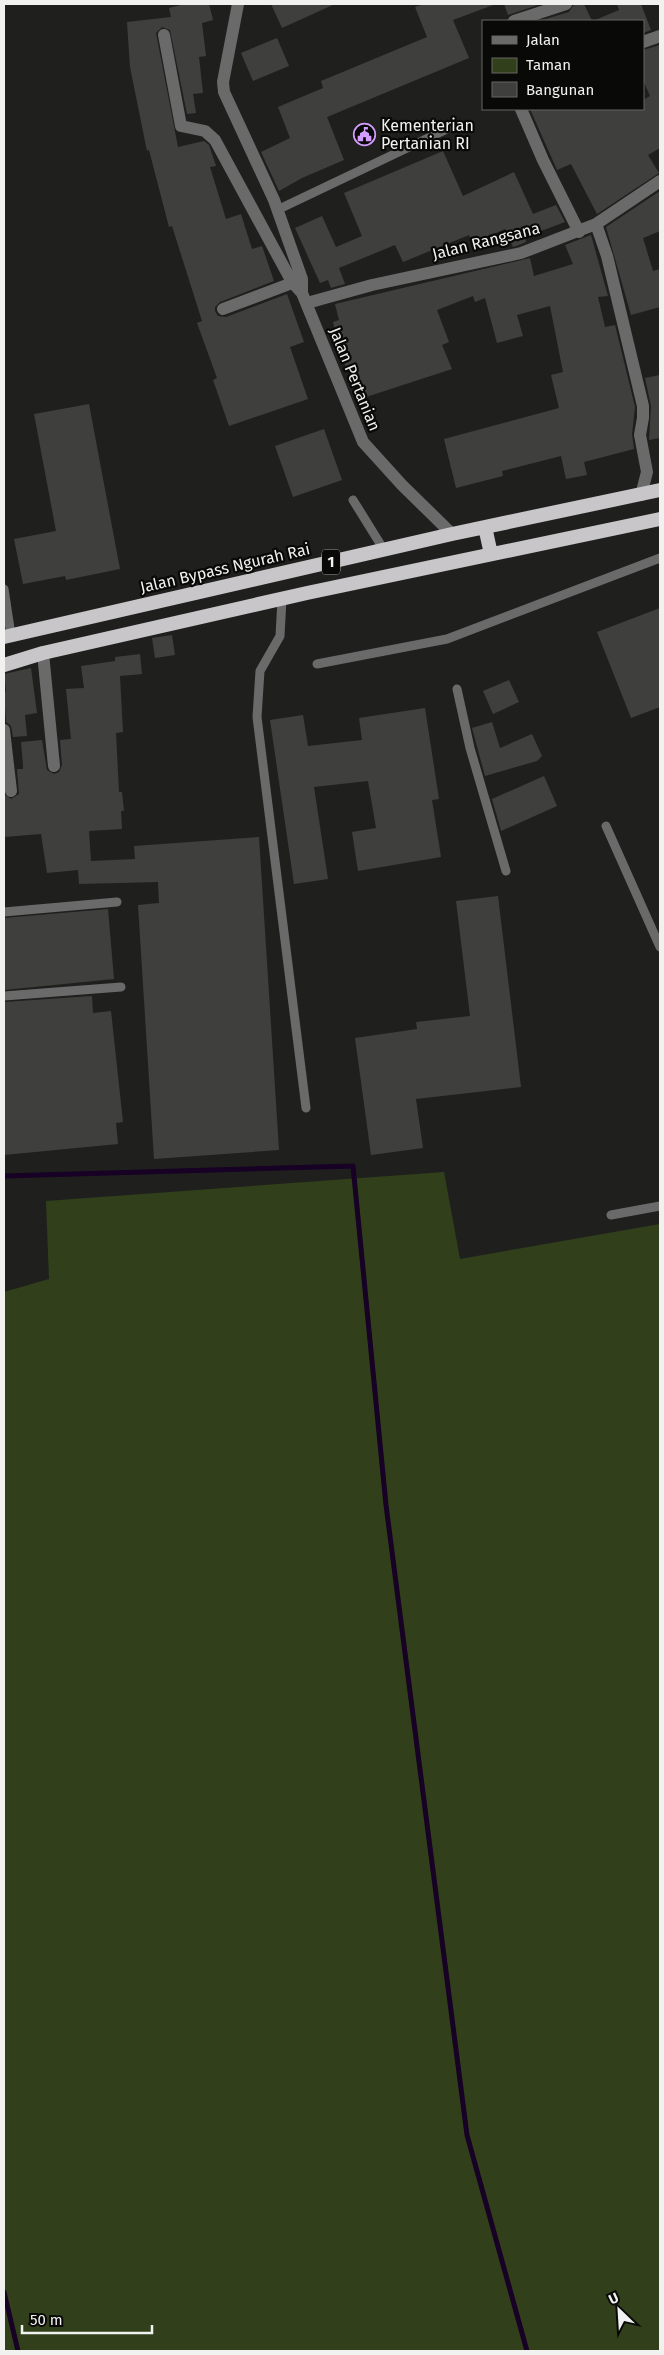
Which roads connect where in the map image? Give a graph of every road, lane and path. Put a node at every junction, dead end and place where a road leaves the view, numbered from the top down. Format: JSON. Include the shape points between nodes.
{"nodes":[{"id":1,"x":238,"y":4,"type":"edge"},
{"id":2,"x":566,"y":4,"type":"edge"},
{"id":3,"x":517,"y":20,"type":"edge"},
{"id":4,"x":164,"y":35,"type":"dead end"},
{"id":5,"x":660,"y":36,"type":"edge"},
{"id":6,"x":644,"y":42,"type":"edge"},
{"id":7,"x":521,"y":110,"type":"edge"},
{"id":8,"x":447,"y":130,"type":"dead end"},
{"id":9,"x":660,"y":181,"type":"edge"},
{"id":10,"x":277,"y":210,"type":"junction"},
{"id":11,"x":596,"y":224,"type":"junction"},
{"id":12,"x":579,"y":232,"type":"junction"},
{"id":13,"x":297,"y":281,"type":"junction"},
{"id":14,"x":304,"y":298,"type":"junction"},
{"id":15,"x":223,"y":309,"type":"dead end"},
{"id":16,"x":660,"y":490,"type":"edge"},
{"id":17,"x":641,"y":495,"type":"junction"},
{"id":18,"x":353,"y":500,"type":"dead end"},
{"id":19,"x":660,"y":519,"type":"edge"},
{"id":20,"x":485,"y":527,"type":"junction"},
{"id":21,"x":452,"y":534,"type":"junction"},
{"id":22,"x":384,"y":550,"type":"junction"},
{"id":23,"x":491,"y":554,"type":"junction"},
{"id":24,"x":660,"y":558,"type":"edge"},
{"id":25,"x":4,"y":589,"type":"edge"},
{"id":26,"x":282,"y":599,"type":"junction"},
{"id":27,"x":8,"y":636,"type":"edge"},
{"id":28,"x":43,"y":653,"type":"junction"},
{"id":29,"x":317,"y":664,"type":"dead end"},
{"id":30,"x":4,"y":665,"type":"edge"},
{"id":31,"x":457,"y":689,"type":"dead end"},
{"id":32,"x":4,"y":730,"type":"edge"},
{"id":33,"x":54,"y":766,"type":"dead end"},
{"id":34,"x":11,"y":791,"type":"dead end"},
{"id":35,"x":606,"y":826,"type":"dead end"},
{"id":36,"x":506,"y":871,"type":"dead end"},
{"id":37,"x":116,"y":902,"type":"dead end"},
{"id":38,"x":4,"y":912,"type":"edge"},
{"id":39,"x":660,"y":947,"type":"edge"},
{"id":40,"x":121,"y":987,"type":"dead end"},
{"id":41,"x":4,"y":996,"type":"edge"},
{"id":42,"x":306,"y":1108,"type":"dead end"},
{"id":43,"x":660,"y":1206,"type":"edge"},
{"id":44,"x":611,"y":1215,"type":"dead end"}],
"edges":[{"from":1,"to":10,"type":"street","name":"Jalan Pertanian","via":[[222,86]]},
{"from":2,"to":3,"type":"street"},
{"from":4,"to":13,"type":"street","via":[[181,126],[205,131],[215,140]]},
{"from":5,"to":6,"type":"street"},
{"from":7,"to":12,"type":"street"},
{"from":8,"to":10,"type":"lane"},
{"from":9,"to":11,"type":"street","name":"Jalan Rangsana"},
{"from":10,"to":13,"type":"street","name":"Jalan Pertanian","via":[[287,236]]},
{"from":11,"to":12,"type":"street","name":"Jalan Rangsana"},
{"from":11,"to":17,"type":"street","via":[[607,256],[643,406],[640,435],[647,472]]},
{"from":12,"to":14,"type":"street","name":"Jalan Rangsana","via":[[521,253]]},
{"from":13,"to":14,"type":"street","name":"Jalan Pertanian"},
{"from":13,"to":15,"type":"street"},
{"from":14,"to":21,"type":"street","name":"Jalan Pertanian","via":[[363,442]]},
{"from":16,"to":17,"type":"highway","name":"Jalan Bypass Ngurah Rai","number":"1"},
{"from":17,"to":20,"type":"highway","name":"Jalan Bypass Ngurah Rai","number":"1"},
{"from":18,"to":22,"type":"lane"},
{"from":19,"to":23,"type":"highway","number":"1"},
{"from":20,"to":21,"type":"highway","name":"Jalan Bypass Ngurah Rai","number":"1"},
{"from":20,"to":23,"type":"highway"},
{"from":21,"to":22,"type":"highway","name":"Jalan Bypass Ngurah Rai","number":"1"},
{"from":22,"to":27,"type":"highway","name":"Jalan Bypass Ngurah Rai","number":"1"},
{"from":23,"to":26,"type":"highway","number":"1"},
{"from":24,"to":29,"type":"lane","via":[[447,639]]},
{"from":25,"to":27,"type":"lane"},
{"from":26,"to":28,"type":"highway","number":"1"},
{"from":26,"to":42,"type":"lane","via":[[280,636],[260,671],[257,717]]},
{"from":28,"to":30,"type":"highway","number":"1"},
{"from":28,"to":33,"type":"street"},
{"from":31,"to":36,"type":"lane","via":[[470,748]]},
{"from":32,"to":34,"type":"street"},
{"from":35,"to":39,"type":"lane"},
{"from":37,"to":38,"type":"lane"},
{"from":40,"to":41,"type":"lane"},
{"from":43,"to":44,"type":"lane"}]}
